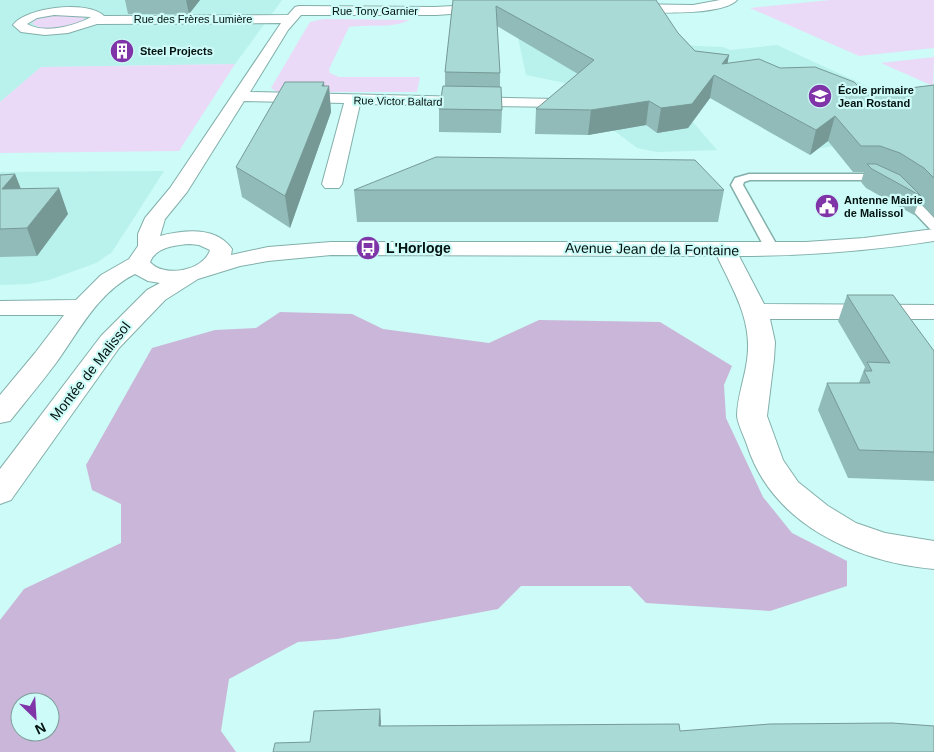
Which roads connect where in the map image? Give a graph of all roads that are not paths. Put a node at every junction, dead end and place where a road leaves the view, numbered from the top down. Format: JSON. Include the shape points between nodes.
{"nodes":[{"id":1,"x":305,"y":0,"type":"edge"},
{"id":2,"x":731,"y":0,"type":"edge"},
{"id":3,"x":443,"y":4,"type":"edge"},
{"id":4,"x":502,"y":8,"type":"edge"},
{"id":5,"x":612,"y":8,"type":"edge"},
{"id":6,"x":294,"y":15,"type":"junction"},
{"id":7,"x":95,"y":20,"type":"junction"},
{"id":8,"x":240,"y":96,"type":"junction"},
{"id":9,"x":354,"y":100,"type":"junction"},
{"id":10,"x":557,"y":104,"type":"edge"},
{"id":11,"x":332,"y":184,"type":"dead end"},
{"id":12,"x":177,"y":192,"type":"junction"},
{"id":13,"x":934,"y":226,"type":"edge"},
{"id":14,"x":934,"y":235,"type":"edge"},
{"id":15,"x":203,"y":239,"type":"junction"},
{"id":16,"x":368,"y":248,"type":"junction"},
{"id":17,"x":772,"y":249,"type":"junction"},
{"id":18,"x":725,"y":250,"type":"junction"},
{"id":19,"x":144,"y":256,"type":"junction"},
{"id":20,"x":203,"y":270,"type":"junction"},
{"id":21,"x":82,"y":307,"type":"junction"},
{"id":22,"x":0,"y":308,"type":"edge"},
{"id":23,"x":756,"y":311,"type":"junction"},
{"id":24,"x":934,"y":312,"type":"edge"},
{"id":25,"x":0,"y":414,"type":"edge"},
{"id":26,"x":0,"y":492,"type":"edge"},
{"id":27,"x":934,"y":555,"type":"edge"}],
"edges":[{"from":1,"to":6,"type":"street","name":"Montée de Malissol"},
{"from":2,"to":5,"type":"street","via":[[703,7]]},
{"from":3,"to":4,"type":"street","name":"Rue Tony Garnier"},
{"from":3,"to":6,"type":"street","name":"Rue Tony Garnier","via":[[436,11]]},
{"from":6,"to":7,"type":"street","name":"Rue des Frères Lumière"},
{"from":6,"to":8,"type":"street","name":"Montée de Malissol"},
{"from":7,"to":7,"type":"street","via":[[98,17],[95,14],[64,11],[27,18],[18,25],[30,30],[56,30],[82,26]]},
{"from":8,"to":9,"type":"street","name":"Rue Victor Baltard"},
{"from":8,"to":12,"type":"street","name":"Montée de Malissol"},
{"from":9,"to":10,"type":"street","name":"Rue Victor Baltard"},
{"from":9,"to":11,"type":"street"},
{"from":12,"to":15,"type":"street","name":"Montée de Malissol","via":[[175,218],[181,227]]},
{"from":12,"to":19,"type":"street","name":"Montée de Malissol","via":[[155,218]]},
{"from":13,"to":17,"type":"lane","via":[[896,185],[884,180],[870,177],[749,177],[739,180],[736,185]]},
{"from":14,"to":17,"type":"street","name":"Avenue Jean de la Fontaine","via":[[864,245]]},
{"from":15,"to":16,"type":"street","name":"Avenue Jean de la Fontaine"},
{"from":15,"to":19,"type":"street","via":[[170,240]]},
{"from":15,"to":20,"type":"street","name":"Montée de Malissol","via":[[218,244],[221,253],[216,262]]},
{"from":16,"to":18,"type":"street","name":"Avenue Jean de la Fontaine"},
{"from":16,"to":20,"type":"street","name":"Avenue Jean de la Fontaine","via":[[272,253]]},
{"from":17,"to":18,"type":"street","name":"Avenue Jean de la Fontaine"},
{"from":18,"to":23,"type":"street"},
{"from":19,"to":20,"type":"street","via":[[144,272],[157,276],[177,277]]},
{"from":19,"to":21,"type":"street","via":[[112,276]]},
{"from":20,"to":26,"type":"street","name":"Montée de Malissol","via":[[156,295],[110,342]]},
{"from":21,"to":22,"type":"street"},
{"from":21,"to":25,"type":"street"},
{"from":23,"to":24,"type":"street"},
{"from":23,"to":27,"type":"street","via":[[762,342],[752,416],[768,463],[787,490],[816,515],[844,532],[911,554]]}]}
